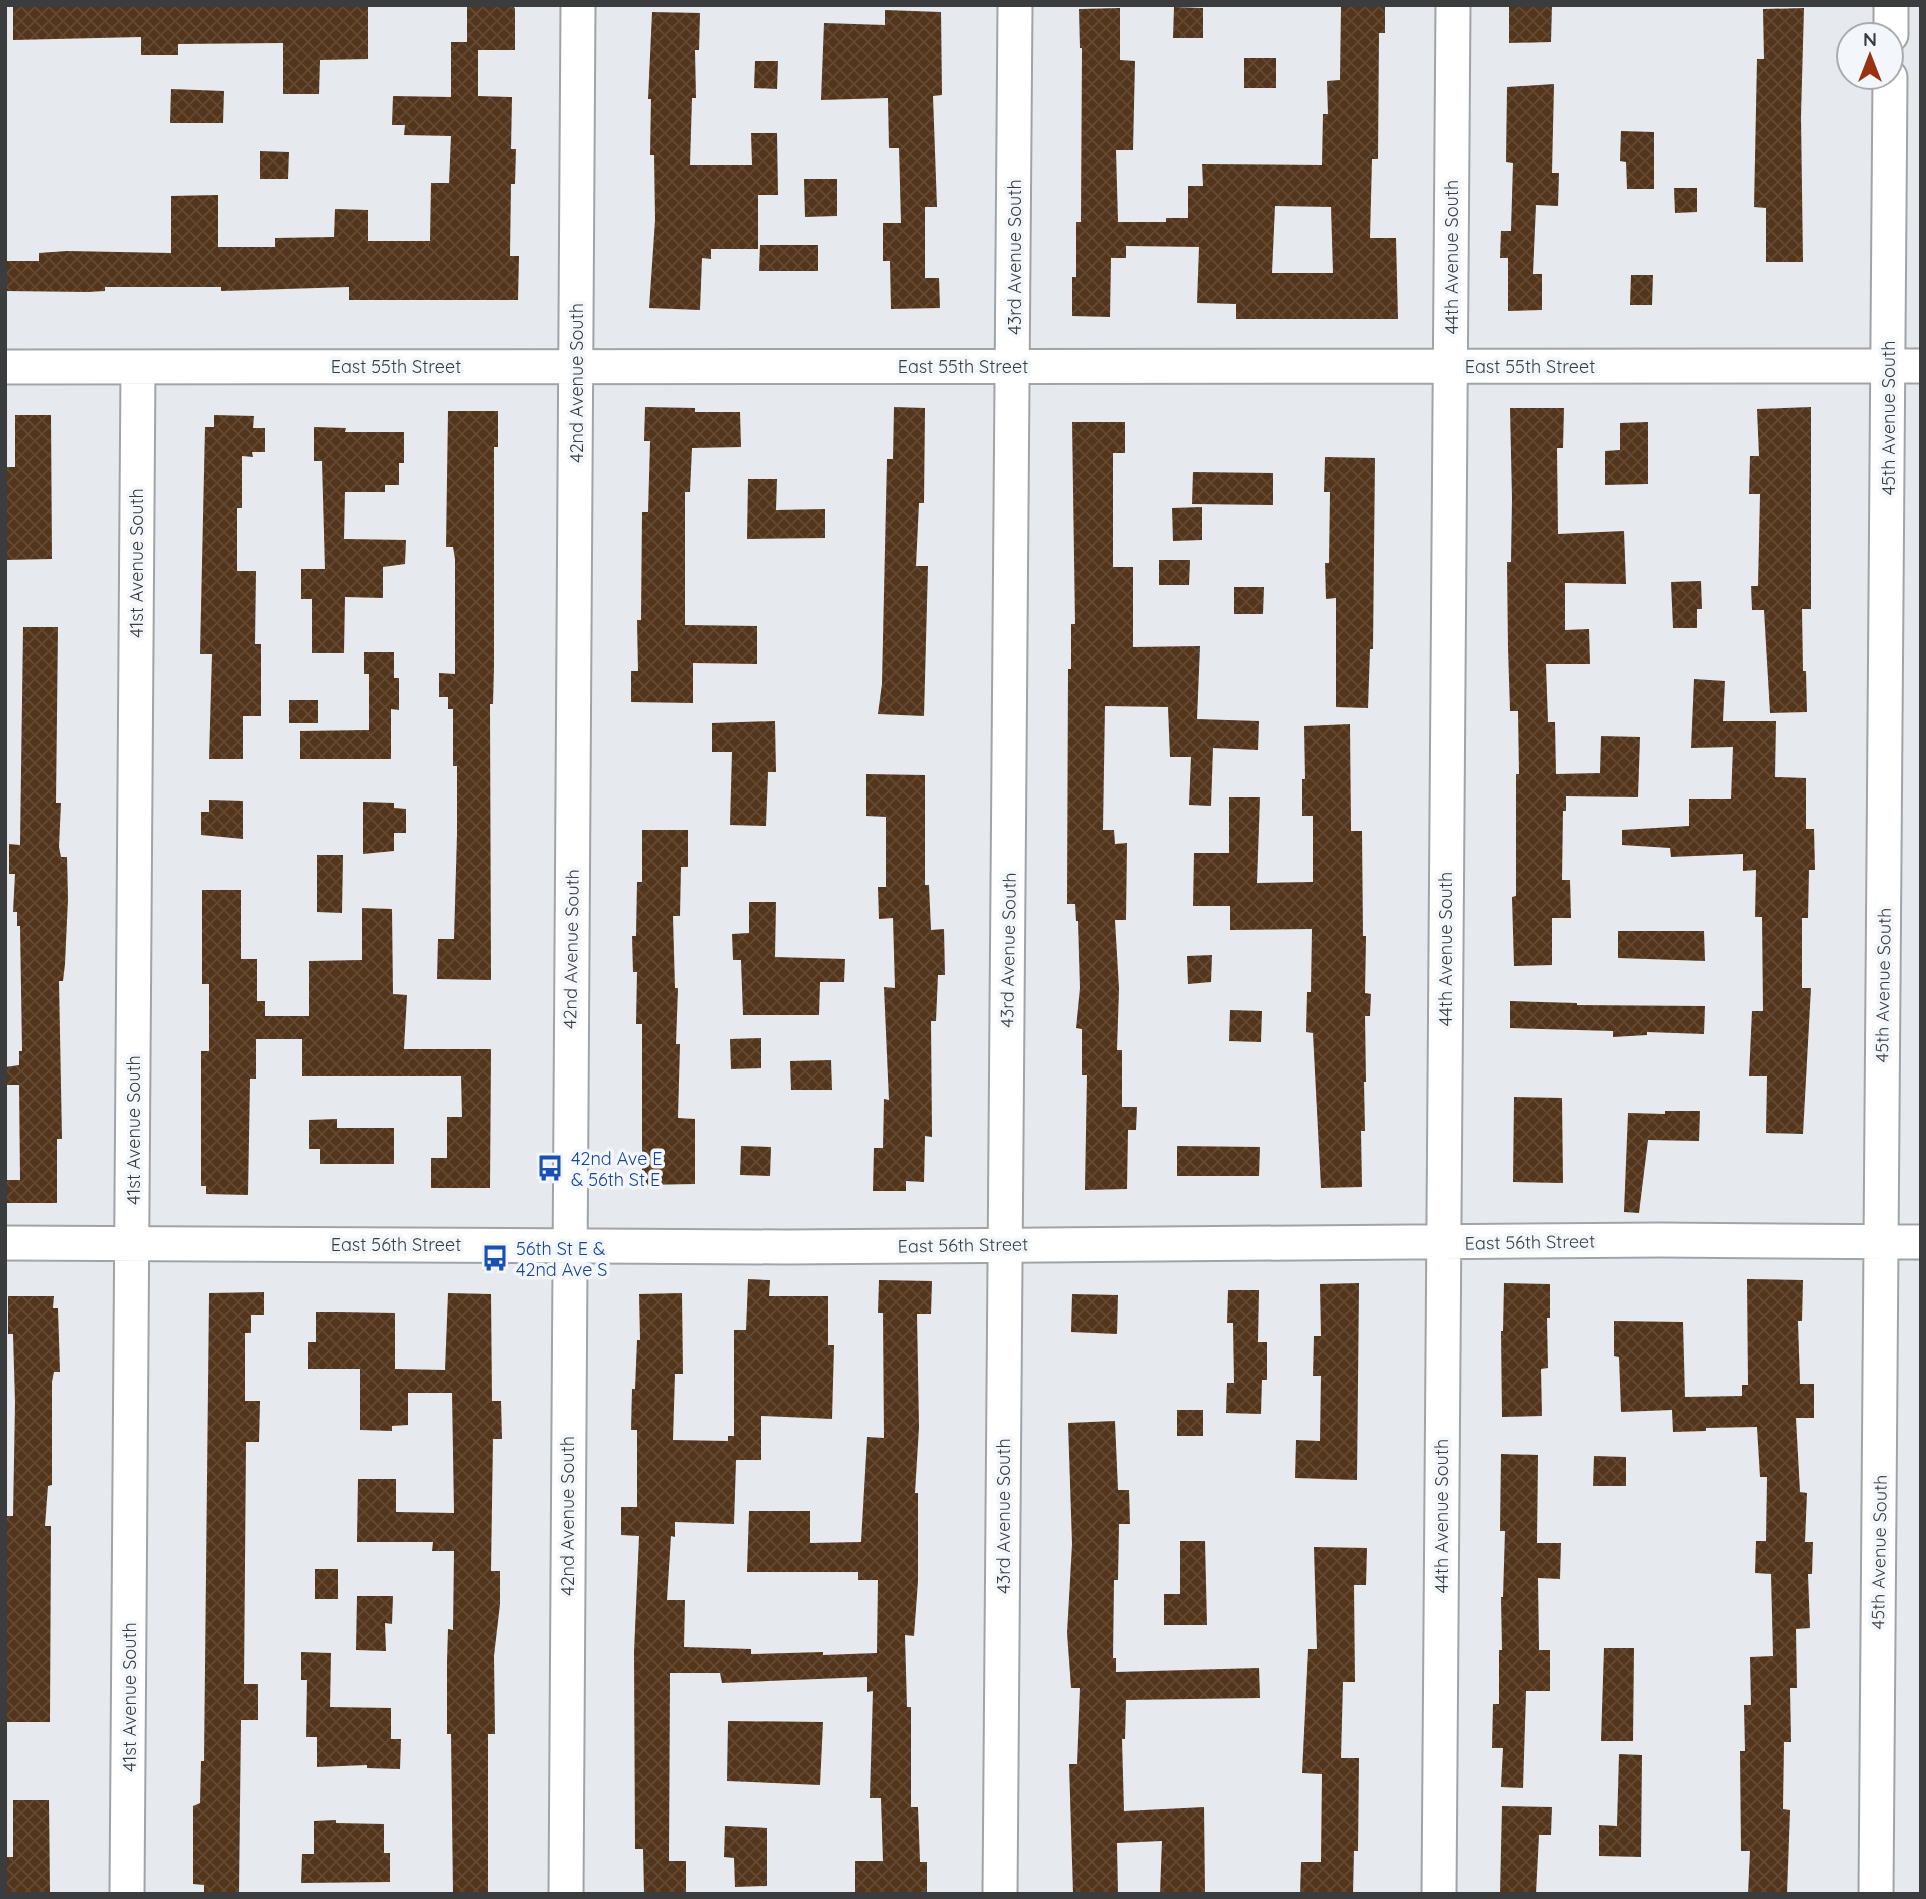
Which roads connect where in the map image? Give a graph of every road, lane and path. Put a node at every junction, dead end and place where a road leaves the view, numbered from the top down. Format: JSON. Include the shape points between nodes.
{"nodes":[{"id":1,"x":578,"y":5,"type":"edge"},
{"id":2,"x":1015,"y":5,"type":"edge"},
{"id":3,"x":1453,"y":5,"type":"edge"},
{"id":4,"x":1890,"y":91,"type":"edge"},
{"id":5,"x":1013,"y":366,"type":"junction"},
{"id":6,"x":1888,"y":366,"type":"junction"},
{"id":7,"x":1921,"y":366,"type":"edge"},
{"id":8,"x":5,"y":367,"type":"edge"},
{"id":9,"x":138,"y":367,"type":"junction"},
{"id":10,"x":1450,"y":367,"type":"junction"},
{"id":11,"x":576,"y":368,"type":"junction"},
{"id":12,"x":132,"y":1242,"type":"junction"},
{"id":13,"x":1881,"y":1242,"type":"junction"},
{"id":14,"x":1921,"y":1242,"type":"edge"},
{"id":15,"x":5,"y":1243,"type":"edge"},
{"id":16,"x":1443,"y":1243,"type":"junction"},
{"id":17,"x":568,"y":1244,"type":"junction"},
{"id":18,"x":1005,"y":1245,"type":"junction"},
{"id":19,"x":127,"y":1894,"type":"edge"},
{"id":20,"x":566,"y":1894,"type":"edge"},
{"id":21,"x":1000,"y":1894,"type":"edge"},
{"id":22,"x":1439,"y":1894,"type":"edge"},
{"id":23,"x":1876,"y":1894,"type":"edge"}],
"edges":[{"from":1,"to":11,"type":"street","name":"42nd Avenue South"},
{"from":2,"to":5,"type":"street","name":"43rd Avenue South"},
{"from":3,"to":10,"type":"street","name":"44th Avenue South"},
{"from":4,"to":6,"type":"street","name":"45th Avenue South"},
{"from":5,"to":10,"type":"street","name":"East 55th Street"},
{"from":5,"to":11,"type":"street","name":"East 55th Street"},
{"from":5,"to":18,"type":"street","name":"43rd Avenue South"},
{"from":6,"to":7,"type":"street","name":"East 55th Street"},
{"from":6,"to":10,"type":"street","name":"East 55th Street"},
{"from":6,"to":13,"type":"street","name":"45th Avenue South"},
{"from":8,"to":9,"type":"street","name":"East 55th Street"},
{"from":9,"to":11,"type":"street","name":"East 55th Street"},
{"from":9,"to":12,"type":"street","name":"41st Avenue South"},
{"from":10,"to":16,"type":"street","name":"44th Avenue South"},
{"from":11,"to":17,"type":"street","name":"42nd Avenue South"},
{"from":12,"to":15,"type":"street","name":"East 56th Street"},
{"from":12,"to":17,"type":"street","name":"East 56th Street"},
{"from":12,"to":19,"type":"street","name":"41st Avenue South"},
{"from":13,"to":14,"type":"street","name":"East 56th Street"},
{"from":13,"to":16,"type":"street","name":"East 56th Street"},
{"from":13,"to":23,"type":"street","name":"45th Avenue South"},
{"from":16,"to":18,"type":"street","name":"East 56th Street"},
{"from":16,"to":22,"type":"street","name":"44th Avenue South"},
{"from":17,"to":18,"type":"street","name":"East 56th Street"},
{"from":17,"to":20,"type":"street","name":"42nd Avenue South"},
{"from":18,"to":21,"type":"street","name":"43rd Avenue South"}]}
